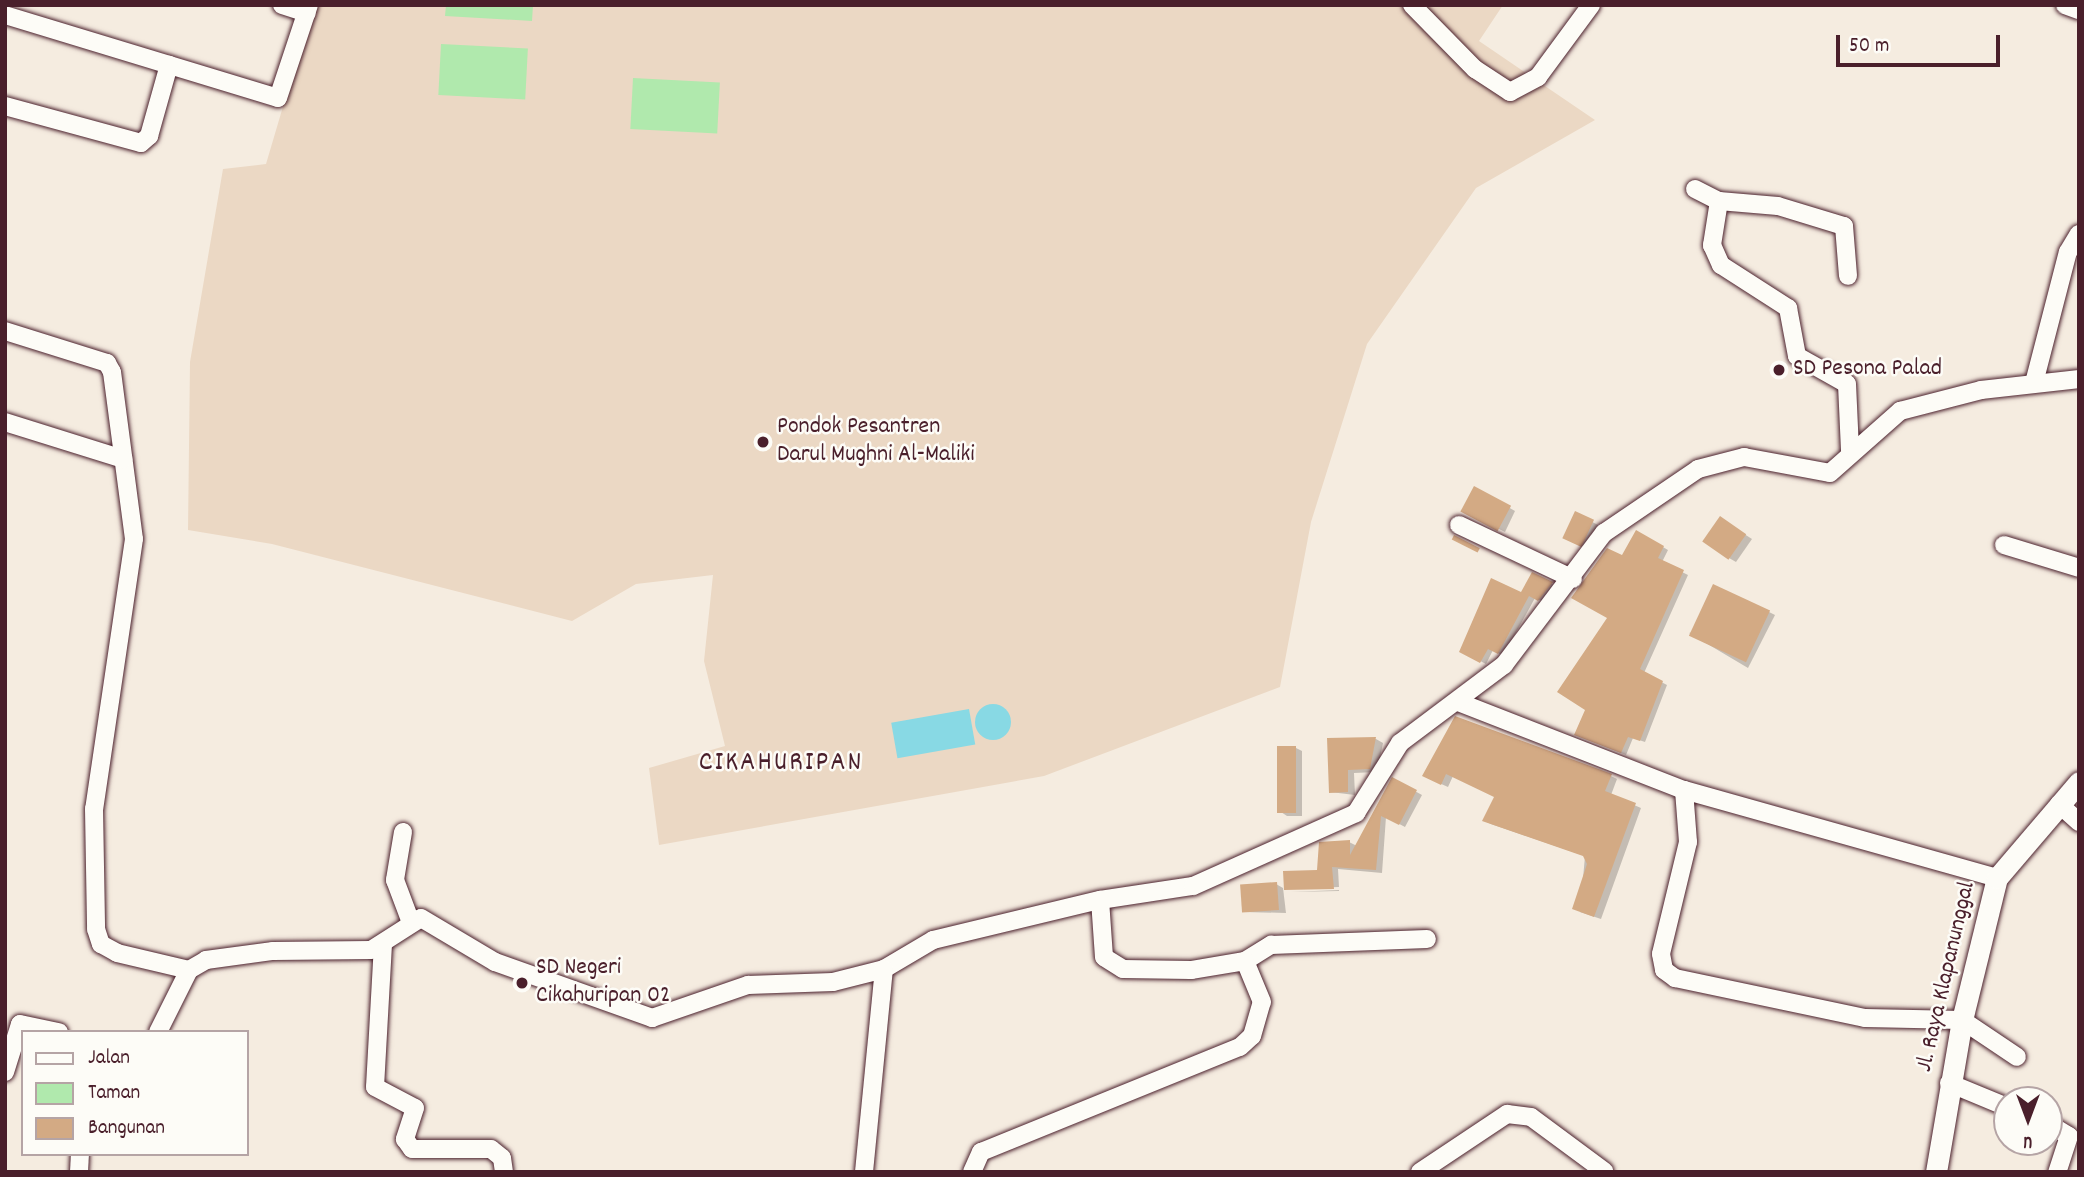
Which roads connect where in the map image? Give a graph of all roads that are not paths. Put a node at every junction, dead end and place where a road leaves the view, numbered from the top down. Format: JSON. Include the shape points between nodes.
{"nodes":[{"id":1,"x":282,"y":5,"type":"edge"},
{"id":2,"x":1412,"y":5,"type":"edge"},
{"id":3,"x":1591,"y":5,"type":"edge"},
{"id":4,"x":2065,"y":5,"type":"edge"},
{"id":5,"x":308,"y":9,"type":"edge"},
{"id":6,"x":2079,"y":9,"type":"edge"},
{"id":7,"x":5,"y":15,"type":"edge"},
{"id":8,"x":169,"y":65,"type":"junction"},
{"id":9,"x":5,"y":106,"type":"edge"},
{"id":10,"x":1695,"y":189,"type":"dead end"},
{"id":11,"x":1719,"y":201,"type":"junction"},
{"id":12,"x":2079,"y":234,"type":"edge"},
{"id":13,"x":1848,"y":276,"type":"dead end"},
{"id":14,"x":5,"y":331,"type":"edge"},
{"id":15,"x":2079,"y":379,"type":"edge"},
{"id":16,"x":2035,"y":383,"type":"junction"},
{"id":17,"x":5,"y":422,"type":"edge"},
{"id":18,"x":1850,"y":451,"type":"junction"},
{"id":19,"x":123,"y":459,"type":"junction"},
{"id":20,"x":1459,"y":525,"type":"dead end"},
{"id":21,"x":2004,"y":545,"type":"dead end"},
{"id":22,"x":2079,"y":568,"type":"edge"},
{"id":23,"x":1573,"y":579,"type":"junction"},
{"id":24,"x":1458,"y":702,"type":"junction"},
{"id":25,"x":2079,"y":782,"type":"edge"},
{"id":26,"x":1684,"y":790,"type":"junction"},
{"id":27,"x":2059,"y":804,"type":"junction"},
{"id":28,"x":2079,"y":822,"type":"edge"},
{"id":29,"x":403,"y":832,"type":"dead end"},
{"id":30,"x":1997,"y":878,"type":"junction"},
{"id":31,"x":1100,"y":900,"type":"junction"},
{"id":32,"x":410,"y":920,"type":"junction"},
{"id":33,"x":1427,"y":939,"type":"dead end"},
{"id":34,"x":383,"y":944,"type":"junction"},
{"id":35,"x":1245,"y":961,"type":"junction"},
{"id":36,"x":884,"y":969,"type":"junction"},
{"id":37,"x":189,"y":970,"type":"junction"},
{"id":38,"x":1962,"y":1020,"type":"junction"},
{"id":39,"x":49,"y":1030,"type":"edge"},
{"id":40,"x":160,"y":1030,"type":"edge"},
{"id":41,"x":2017,"y":1057,"type":"dead end"},
{"id":42,"x":5,"y":1072,"type":"edge"},
{"id":43,"x":1949,"y":1083,"type":"junction"},
{"id":44,"x":1993,"y":1101,"type":"edge"},
{"id":45,"x":2063,"y":1132,"type":"edge"},
{"id":46,"x":2063,"y":1154,"type":"edge"},
{"id":47,"x":1445,"y":1166,"type":"edge"},
{"id":48,"x":1604,"y":1171,"type":"edge"},
{"id":49,"x":503,"y":1172,"type":"edge"},
{"id":50,"x":864,"y":1172,"type":"edge"},
{"id":51,"x":972,"y":1172,"type":"edge"},
{"id":52,"x":1420,"y":1172,"type":"edge"},
{"id":53,"x":1936,"y":1172,"type":"edge"}],
"edges":[{"from":1,"to":5,"type":"street"},
{"from":2,"to":3,"type":"street","via":[[1475,69],[1510,92],[1538,77]]},
{"from":4,"to":6,"type":"street"},
{"from":5,"to":8,"type":"street","via":[[278,98]]},
{"from":7,"to":8,"type":"street"},
{"from":8,"to":9,"type":"street","via":[[149,136],[141,143]]},
{"from":10,"to":11,"type":"street"},
{"from":11,"to":13,"type":"street","via":[[1778,206],[1844,226]]},
{"from":11,"to":18,"type":"street","via":[[1715,256],[1788,308],[1797,356],[1847,384]]},
{"from":12,"to":16,"type":"street","via":[[2068,252]]},
{"from":14,"to":19,"type":"street","via":[[107,363]]},
{"from":15,"to":16,"type":"street"},
{"from":16,"to":18,"type":"street","via":[[1900,411]]},
{"from":17,"to":19,"type":"street"},
{"from":18,"to":23,"type":"street","via":[[1830,472],[1758,458],[1698,469],[1604,533]]},
{"from":19,"to":37,"type":"street","via":[[134,539],[94,809],[96,929],[102,944],[117,953]]},
{"from":20,"to":23,"type":"street"},
{"from":21,"to":22,"type":"street"},
{"from":23,"to":24,"type":"street","via":[[1504,665]]},
{"from":24,"to":26,"type":"street"},
{"from":24,"to":31,"type":"street","via":[[1400,743],[1366,804],[1327,831],[1193,886]]},
{"from":25,"to":27,"type":"street","name":"Jl. Raya Klapanunggal"},
{"from":26,"to":30,"type":"street"},
{"from":26,"to":38,"type":"street","via":[[1688,842],[1661,954],[1664,970],[1684,984],[1865,1018]]},
{"from":27,"to":28,"type":"street"},
{"from":27,"to":30,"type":"street","name":"Jl. Raya Klapanunggal"},
{"from":29,"to":32,"type":"street","via":[[395,880]]},
{"from":30,"to":38,"type":"street","name":"Jl. Raya Klapanunggal"},
{"from":31,"to":35,"type":"street","via":[[1104,957],[1123,969],[1191,970]]},
{"from":31,"to":36,"type":"street","via":[[916,945]]},
{"from":32,"to":34,"type":"street"},
{"from":32,"to":36,"type":"street","via":[[437,924],[495,962],[570,984],[645,1018],[747,985],[833,982]]},
{"from":33,"to":35,"type":"street","via":[[1270,945]]},
{"from":34,"to":37,"type":"street","via":[[357,952],[236,954]]},
{"from":34,"to":49,"type":"street","via":[[375,1087],[415,1108],[405,1139],[412,1149],[491,1149],[502,1158]]},
{"from":35,"to":51,"type":"street","via":[[1262,1002],[1252,1036],[1240,1047],[981,1152]]},
{"from":36,"to":50,"type":"street"},
{"from":37,"to":40,"type":"street"},
{"from":38,"to":41,"type":"street"},
{"from":38,"to":43,"type":"street","name":"Jl. Raya Klapanunggal"},
{"from":39,"to":42,"type":"street","via":[[20,1024]]},
{"from":43,"to":44,"type":"street"},
{"from":43,"to":53,"type":"street","name":"Jl. Raya Klapanunggal"},
{"from":45,"to":46,"type":"street","via":[[2069,1136]]},
{"from":47,"to":48,"type":"street","via":[[1492,1122],[1518,1114],[1531,1117]]},
{"from":47,"to":52,"type":"street"}]}
